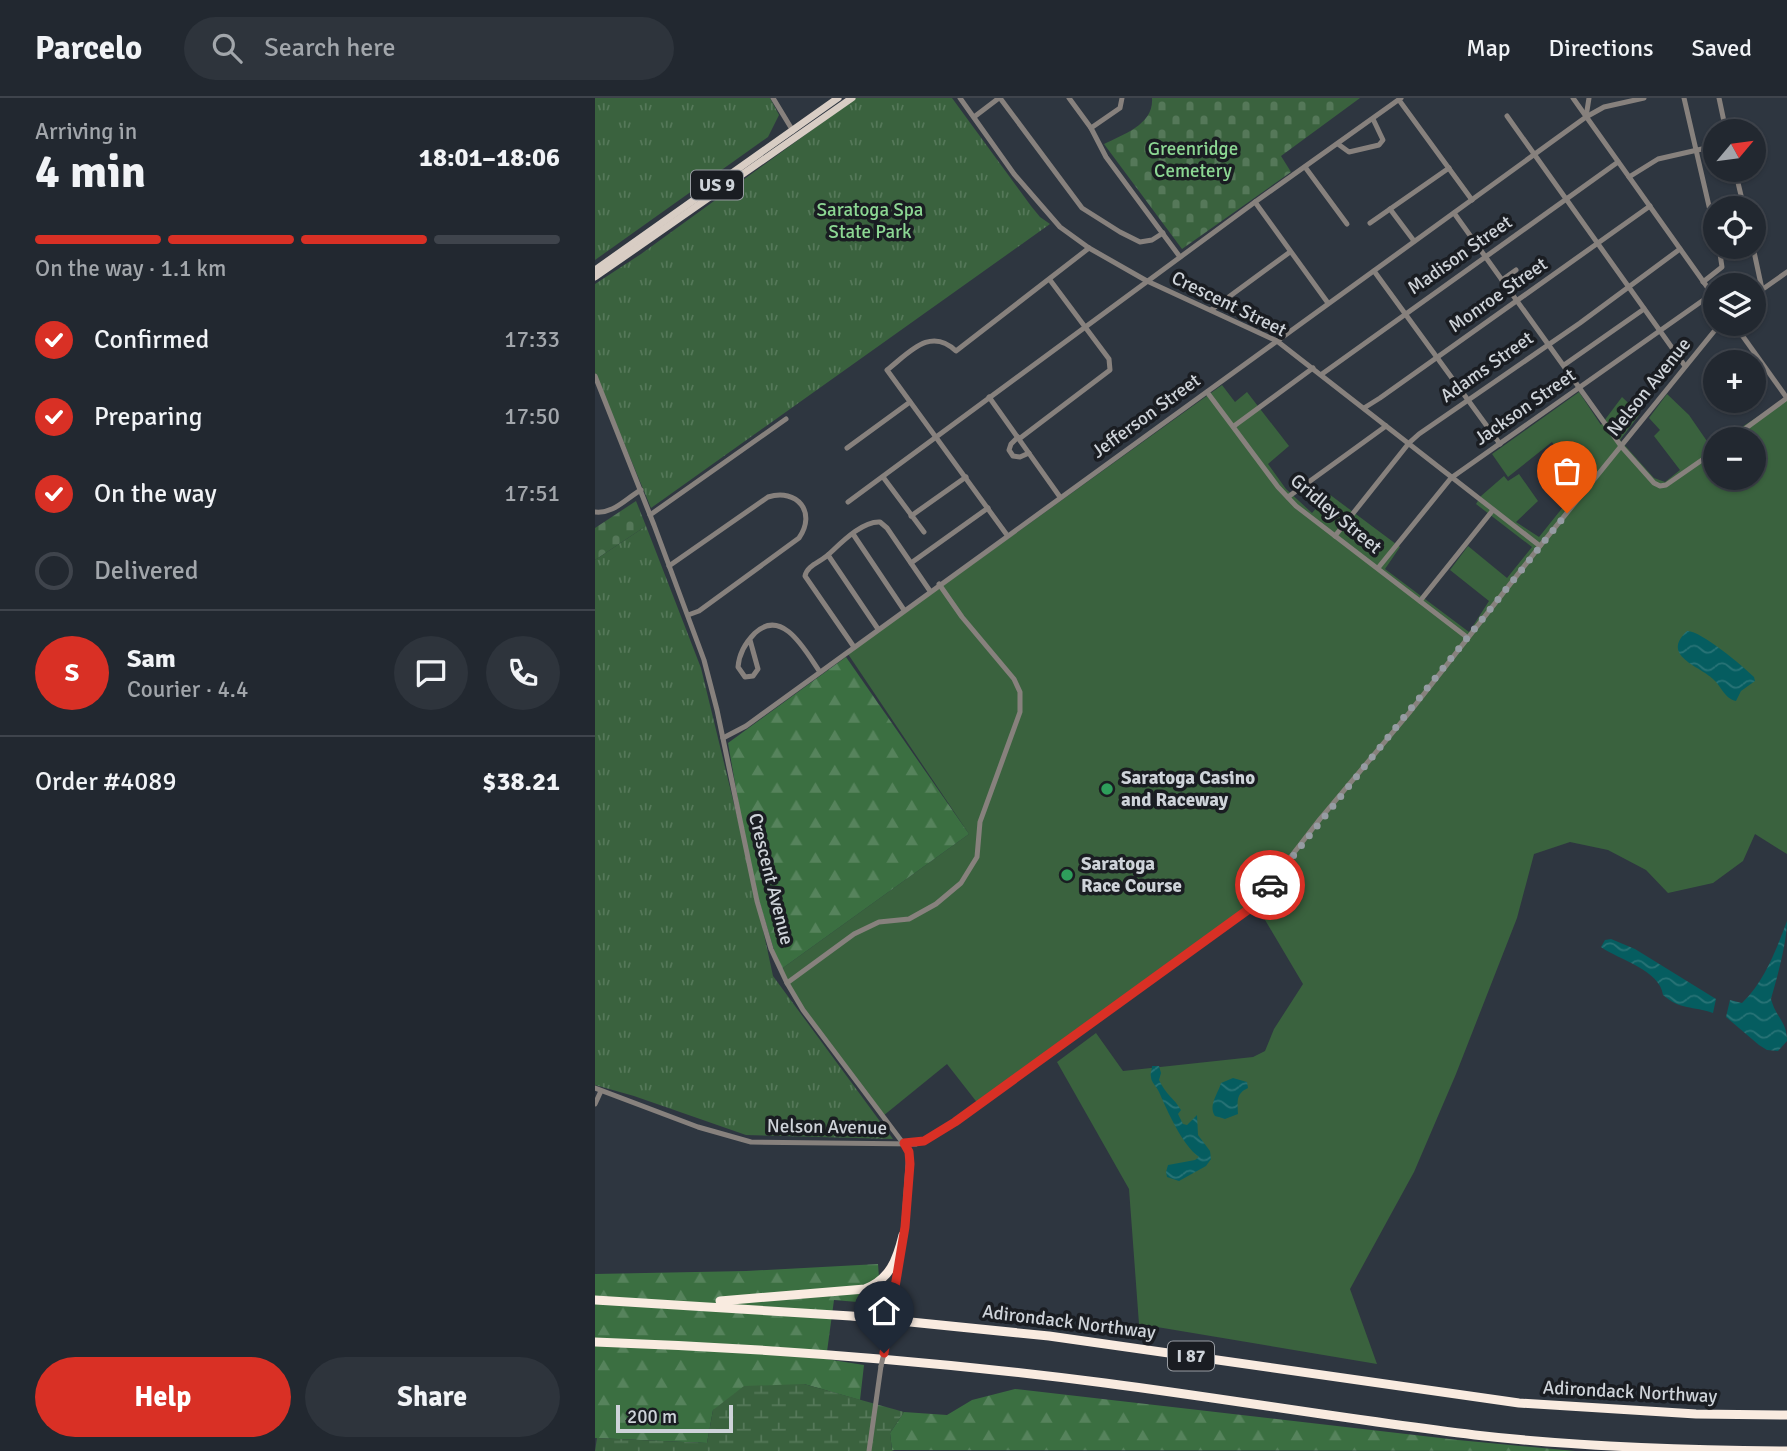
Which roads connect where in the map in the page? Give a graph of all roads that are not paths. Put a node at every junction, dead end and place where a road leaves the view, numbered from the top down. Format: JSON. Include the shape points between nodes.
{"nodes":[{"id":1,"x":773,"y":98,"type":"edge"},
{"id":2,"x":838,"y":98,"type":"edge"},
{"id":3,"x":852,"y":98,"type":"edge"},
{"id":4,"x":960,"y":98,"type":"edge"},
{"id":5,"x":1000,"y":98,"type":"edge"},
{"id":6,"x":1069,"y":98,"type":"edge"},
{"id":7,"x":1122,"y":98,"type":"edge"},
{"id":8,"x":1573,"y":98,"type":"edge"},
{"id":9,"x":1589,"y":98,"type":"edge"},
{"id":10,"x":1644,"y":98,"type":"edge"},
{"id":11,"x":1684,"y":98,"type":"edge"},
{"id":12,"x":1719,"y":98,"type":"edge"},
{"id":13,"x":1400,"y":99,"type":"edge"},
{"id":14,"x":1507,"y":116,"type":"dead end"},
{"id":15,"x":974,"y":117,"type":"junction"},
{"id":16,"x":1586,"y":117,"type":"junction"},
{"id":17,"x":1373,"y":119,"type":"junction"},
{"id":18,"x":1723,"y":119,"type":"edge"},
{"id":19,"x":1091,"y":128,"type":"junction"},
{"id":20,"x":795,"y":134,"type":"junction"},
{"id":21,"x":1338,"y":144,"type":"junction"},
{"id":22,"x":1703,"y":149,"type":"edge"},
{"id":23,"x":1696,"y":150,"type":"junction"},
{"id":24,"x":1534,"y":155,"type":"junction"},
{"id":25,"x":1618,"y":162,"type":"junction"},
{"id":26,"x":1305,"y":167,"type":"junction"},
{"id":27,"x":1448,"y":167,"type":"junction"},
{"id":28,"x":1629,"y":177,"type":"junction"},
{"id":29,"x":1707,"y":196,"type":"edge"},
{"id":30,"x":1472,"y":200,"type":"junction"},
{"id":31,"x":1565,"y":200,"type":"junction"},
{"id":32,"x":1255,"y":202,"type":"junction"},
{"id":33,"x":1650,"y":206,"type":"junction"},
{"id":34,"x":1390,"y":209,"type":"junction"},
{"id":35,"x":1454,"y":213,"type":"junction"},
{"id":36,"x":1370,"y":223,"type":"dead end"},
{"id":37,"x":1347,"y":224,"type":"dead end"},
{"id":38,"x":1163,"y":233,"type":"junction"},
{"id":39,"x":1414,"y":241,"type":"junction"},
{"id":40,"x":1596,"y":244,"type":"junction"},
{"id":41,"x":1089,"y":248,"type":"junction"},
{"id":42,"x":1680,"y":249,"type":"junction"},
{"id":43,"x":1290,"y":252,"type":"junction"},
{"id":44,"x":1180,"y":257,"type":"junction"},
{"id":45,"x":1486,"y":257,"type":"junction"},
{"id":46,"x":1721,"y":259,"type":"edge"},
{"id":47,"x":595,"y":270,"type":"edge"},
{"id":48,"x":1516,"y":270,"type":"dead end"},
{"id":49,"x":1374,"y":271,"type":"junction"},
{"id":50,"x":1787,"y":272,"type":"edge"},
{"id":51,"x":1715,"y":273,"type":"edge"},
{"id":52,"x":595,"y":277,"type":"edge"},
{"id":53,"x":1050,"y":280,"type":"junction"},
{"id":54,"x":1502,"y":280,"type":"junction"},
{"id":55,"x":1147,"y":281,"type":"junction"},
{"id":56,"x":1703,"y":282,"type":"edge"},
{"id":57,"x":1766,"y":286,"type":"edge"},
{"id":58,"x":1628,"y":287,"type":"junction"},
{"id":59,"x":1517,"y":301,"type":"junction"},
{"id":60,"x":1328,"y":303,"type":"junction"},
{"id":61,"x":1703,"y":303,"type":"edge"},
{"id":62,"x":1644,"y":309,"type":"junction"},
{"id":63,"x":1211,"y":310,"type":"junction"},
{"id":64,"x":1405,"y":314,"type":"junction"},
{"id":65,"x":1085,"y":327,"type":"junction"},
{"id":66,"x":1660,"y":331,"type":"junction"},
{"id":67,"x":1710,"y":336,"type":"edge"},
{"id":68,"x":1743,"y":336,"type":"edge"},
{"id":69,"x":1277,"y":341,"type":"junction"},
{"id":70,"x":1548,"y":344,"type":"junction"},
{"id":71,"x":1436,"y":358,"type":"junction"},
{"id":72,"x":1564,"y":365,"type":"junction"},
{"id":73,"x":1685,"y":366,"type":"junction"},
{"id":74,"x":1313,"y":368,"type":"junction"},
{"id":75,"x":1322,"y":374,"type":"junction"},
{"id":76,"x":595,"y":376,"type":"edge"},
{"id":77,"x":1580,"y":388,"type":"junction"},
{"id":78,"x":1207,"y":392,"type":"junction"},
{"id":79,"x":989,"y":397,"type":"junction"},
{"id":80,"x":1787,"y":398,"type":"edge"},
{"id":81,"x":1467,"y":399,"type":"junction"},
{"id":82,"x":910,"y":402,"type":"junction"},
{"id":83,"x":1364,"y":408,"type":"junction"},
{"id":84,"x":786,"y":419,"type":"dead end"},
{"id":85,"x":1234,"y":426,"type":"junction"},
{"id":86,"x":1386,"y":426,"type":"junction"},
{"id":87,"x":1747,"y":427,"type":"edge"},
{"id":88,"x":937,"y":438,"type":"junction"},
{"id":89,"x":1018,"y":438,"type":"junction"},
{"id":90,"x":1409,"y":443,"type":"junction"},
{"id":91,"x":1500,"y":444,"type":"junction"},
{"id":92,"x":1621,"y":446,"type":"junction"},
{"id":93,"x":847,"y":448,"type":"dead end"},
{"id":94,"x":1029,"y":453,"type":"junction"},
{"id":95,"x":1703,"y":459,"type":"edge"},
{"id":96,"x":883,"y":477,"type":"junction"},
{"id":97,"x":966,"y":477,"type":"junction"},
{"id":98,"x":1451,"y":478,"type":"junction"},
{"id":99,"x":641,"y":490,"type":"junction"},
{"id":100,"x":1060,"y":497,"type":"junction"},
{"id":101,"x":1288,"y":497,"type":"junction"},
{"id":102,"x":848,"y":502,"type":"dead end"},
{"id":103,"x":988,"y":508,"type":"junction"},
{"id":104,"x":1493,"y":510,"type":"junction"},
{"id":105,"x":595,"y":512,"type":"edge"},
{"id":106,"x":650,"y":515,"type":"junction"},
{"id":107,"x":911,"y":516,"type":"junction"},
{"id":108,"x":924,"y":532,"type":"dead end"},
{"id":109,"x":853,"y":534,"type":"junction"},
{"id":110,"x":1007,"y":535,"type":"junction"},
{"id":111,"x":1335,"y":536,"type":"junction"},
{"id":112,"x":1540,"y":546,"type":"junction"},
{"id":113,"x":828,"y":555,"type":"junction"},
{"id":114,"x":911,"y":564,"type":"junction"},
{"id":115,"x":669,"y":566,"type":"junction"},
{"id":116,"x":1378,"y":568,"type":"junction"},
{"id":117,"x":939,"y":584,"type":"junction"},
{"id":118,"x":930,"y":591,"type":"junction"},
{"id":119,"x":1420,"y":601,"type":"junction"},
{"id":120,"x":904,"y":611,"type":"junction"},
{"id":121,"x":688,"y":615,"type":"junction"},
{"id":122,"x":878,"y":629,"type":"junction"},
{"id":123,"x":1468,"y":638,"type":"junction"},
{"id":124,"x":750,"y":639,"type":"junction"},
{"id":125,"x":854,"y":647,"type":"junction"},
{"id":126,"x":820,"y":671,"type":"junction"},
{"id":127,"x":723,"y":738,"type":"junction"},
{"id":128,"x":787,"y":983,"type":"junction"},
{"id":129,"x":598,"y":1090,"type":"edge"},
{"id":130,"x":595,"y":1104,"type":"edge"},
{"id":131,"x":904,"y":1143,"type":"junction"},
{"id":132,"x":904,"y":1235,"type":"junction"},
{"id":133,"x":595,"y":1300,"type":"edge"},
{"id":134,"x":662,"y":1304,"type":"junction"},
{"id":135,"x":595,"y":1342,"type":"edge"},
{"id":136,"x":1787,"y":1414,"type":"edge"},
{"id":137,"x":869,"y":1451,"type":"edge"},
{"id":138,"x":1787,"y":1451,"type":"edge"}],
"edges":[{"from":1,"to":20,"type":"street"},
{"from":2,"to":20,"type":"main road","number":"US 9"},
{"from":3,"to":20,"type":"main road","number":"US 9"},
{"from":4,"to":15,"type":"street","name":"Crescent Street"},
{"from":5,"to":15,"type":"street"},
{"from":5,"to":38,"type":"street","via":[[1082,208],[1140,242]]},
{"from":6,"to":19,"type":"street"},
{"from":7,"to":19,"type":"street","via":[[1120,108]]},
{"from":8,"to":16,"type":"street"},
{"from":9,"to":16,"type":"street"},
{"from":10,"to":16,"type":"street","name":"Jefferson Street","via":[[1604,107]]},
{"from":11,"to":23,"type":"street"},
{"from":12,"to":18,"type":"street"},
{"from":13,"to":17,"type":"street"},
{"from":13,"to":27,"type":"street"},
{"from":14,"to":24,"type":"street"},
{"from":15,"to":41,"type":"street","name":"Crescent Street","via":[[1050,218]]},
{"from":16,"to":24,"type":"street","name":"Jefferson Street"},
{"from":16,"to":25,"type":"street"},
{"from":17,"to":21,"type":"street"},
{"from":17,"to":21,"type":"street","via":[[1383,136],[1380,145],[1349,152]]},
{"from":19,"to":38,"type":"street","via":[[1106,157]]},
{"from":20,"to":47,"type":"main road","number":"US 9"},
{"from":20,"to":52,"type":"main road","number":"US 9"},
{"from":21,"to":26,"type":"street"},
{"from":22,"to":23,"type":"street"},
{"from":23,"to":28,"type":"street","via":[[1658,159]]},
{"from":23,"to":29,"type":"street"},
{"from":24,"to":30,"type":"street","name":"Jefferson Street"},
{"from":24,"to":31,"type":"street"},
{"from":25,"to":28,"type":"street"},
{"from":25,"to":31,"type":"street","name":"Madison Street"},
{"from":26,"to":32,"type":"street"},
{"from":26,"to":37,"type":"street"},
{"from":27,"to":30,"type":"street"},
{"from":27,"to":34,"type":"street"},
{"from":28,"to":33,"type":"street"},
{"from":30,"to":35,"type":"street","name":"Jefferson Street"},
{"from":31,"to":40,"type":"street"},
{"from":31,"to":45,"type":"street","name":"Madison Street"},
{"from":32,"to":43,"type":"street"},
{"from":32,"to":44,"type":"street"},
{"from":33,"to":40,"type":"street","name":"Monroe Street"},
{"from":33,"to":42,"type":"street"},
{"from":34,"to":36,"type":"street"},
{"from":34,"to":39,"type":"street"},
{"from":35,"to":39,"type":"street","name":"Jefferson Street"},
{"from":35,"to":45,"type":"street"},
{"from":38,"to":44,"type":"street"},
{"from":39,"to":49,"type":"street","name":"Jefferson Street"},
{"from":40,"to":58,"type":"street"},
{"from":40,"to":59,"type":"street","name":"Monroe Street"},
{"from":41,"to":53,"type":"street"},
{"from":41,"to":55,"type":"street","name":"Crescent Street"},
{"from":42,"to":56,"type":"street"},
{"from":42,"to":58,"type":"street","name":"Adams Street"},
{"from":43,"to":60,"type":"street"},
{"from":43,"to":63,"type":"street"},
{"from":44,"to":55,"type":"street"},
{"from":45,"to":54,"type":"street"},
{"from":45,"to":64,"type":"street","name":"Madison Street"},
{"from":46,"to":51,"type":"street","via":[[1723,267]]},
{"from":48,"to":54,"type":"street"},
{"from":49,"to":60,"type":"street","name":"Jefferson Street"},
{"from":49,"to":64,"type":"street"},
{"from":50,"to":57,"type":"street"},
{"from":53,"to":65,"type":"street"},
{"from":53,"to":82,"type":"street","via":[[956,351],[948,344],[929,341],[887,370]]},
{"from":54,"to":59,"type":"street"},
{"from":55,"to":63,"type":"street","name":"Crescent Street"},
{"from":55,"to":65,"type":"street"},
{"from":58,"to":62,"type":"street"},
{"from":58,"to":70,"type":"street","name":"Adams Street"},
{"from":59,"to":70,"type":"street"},
{"from":59,"to":71,"type":"street","name":"Monroe Street"},
{"from":60,"to":69,"type":"street","name":"Jefferson Street"},
{"from":61,"to":66,"type":"street","name":"Jackson Street"},
{"from":62,"to":66,"type":"street"},
{"from":62,"to":72,"type":"street"},
{"from":63,"to":69,"type":"street","name":"Crescent Street"},
{"from":64,"to":71,"type":"street"},
{"from":64,"to":75,"type":"street","name":"Madison Street"},
{"from":65,"to":79,"type":"street"},
{"from":65,"to":89,"type":"street","via":[[1109,359],[1111,370]]},
{"from":66,"to":73,"type":"street"},
{"from":66,"to":77,"type":"street","name":"Jackson Street"},
{"from":67,"to":73,"type":"street","name":"Nelson Avenue"},
{"from":68,"to":80,"type":"street"},
{"from":69,"to":74,"type":"street","name":"Crescent Street"},
{"from":69,"to":78,"type":"street","name":"Jefferson Street"},
{"from":70,"to":72,"type":"street"},
{"from":70,"to":81,"type":"street","name":"Adams Street"},
{"from":71,"to":81,"type":"street"},
{"from":71,"to":83,"type":"street","name":"Monroe Street"},
{"from":72,"to":77,"type":"street"},
{"from":73,"to":92,"type":"street","name":"Nelson Avenue"},
{"from":74,"to":75,"type":"street","name":"Crescent Street"},
{"from":74,"to":85,"type":"street"},
{"from":75,"to":83,"type":"street","name":"Crescent Street"},
{"from":76,"to":99,"type":"street","name":"Crescent Avenue"},
{"from":77,"to":91,"type":"street","name":"Jackson Street"},
{"from":77,"to":92,"type":"street"},
{"from":78,"to":85,"type":"street","name":"Gridley Street"},
{"from":78,"to":100,"type":"street","name":"Jefferson Street"},
{"from":79,"to":88,"type":"street"},
{"from":79,"to":89,"type":"street"},
{"from":80,"to":87,"type":"street"},
{"from":81,"to":90,"type":"street","name":"Adams Street"},
{"from":81,"to":91,"type":"street"},
{"from":82,"to":88,"type":"street"},
{"from":82,"to":93,"type":"street"},
{"from":83,"to":86,"type":"street","name":"Crescent Street"},
{"from":84,"to":106,"type":"street"},
{"from":85,"to":101,"type":"street","name":"Gridley Street"},
{"from":86,"to":90,"type":"street","name":"Crescent Street"},
{"from":86,"to":101,"type":"street"},
{"from":88,"to":96,"type":"street"},
{"from":88,"to":97,"type":"street"},
{"from":89,"to":94,"type":"street"},
{"from":89,"to":94,"type":"street","via":[[1009,450],[1013,456]]},
{"from":90,"to":98,"type":"street","name":"Crescent Street"},
{"from":90,"to":111,"type":"street","name":"Adams Street"},
{"from":91,"to":98,"type":"street","name":"Jackson Street"},
{"from":92,"to":95,"type":"street","via":[[1660,486]]},
{"from":92,"to":112,"type":"street","name":"Nelson Avenue"},
{"from":94,"to":100,"type":"street"},
{"from":96,"to":102,"type":"street"},
{"from":96,"to":107,"type":"street"},
{"from":97,"to":103,"type":"street"},
{"from":97,"to":107,"type":"street"},
{"from":98,"to":104,"type":"street","name":"Crescent Street"},
{"from":98,"to":116,"type":"street","name":"Jackson Street"},
{"from":99,"to":105,"type":"street","via":[[613,510]]},
{"from":99,"to":106,"type":"street","name":"Crescent Avenue"},
{"from":100,"to":110,"type":"street","name":"Jefferson Street"},
{"from":101,"to":111,"type":"street","name":"Gridley Street"},
{"from":103,"to":110,"type":"street"},
{"from":103,"to":114,"type":"street"},
{"from":104,"to":112,"type":"street","name":"Crescent Street"},
{"from":104,"to":119,"type":"street"},
{"from":106,"to":115,"type":"street","name":"Crescent Avenue"},
{"from":107,"to":108,"type":"street"},
{"from":109,"to":113,"type":"street"},
{"from":109,"to":114,"type":"street","via":[[880,522]]},
{"from":109,"to":120,"type":"street"},
{"from":110,"to":117,"type":"street","name":"Jefferson Street"},
{"from":111,"to":116,"type":"street","name":"Gridley Street"},
{"from":112,"to":123,"type":"street","name":"Nelson Avenue"},
{"from":113,"to":122,"type":"street"},
{"from":113,"to":125,"type":"street","via":[[805,576]]},
{"from":114,"to":118,"type":"street"},
{"from":115,"to":121,"type":"street","name":"Crescent Avenue"},
{"from":115,"to":121,"type":"street","via":[[768,497],[786,494],[804,509],[806,523],[799,538]]},
{"from":116,"to":119,"type":"street","name":"Gridley Street"},
{"from":117,"to":118,"type":"street","name":"Jefferson Street"},
{"from":117,"to":128,"type":"street","via":[[1020,692],[1020,712],[980,822],[977,857],[961,883],[936,904],[909,919],[879,922],[853,934]]},
{"from":118,"to":120,"type":"street","name":"Jefferson Street"},
{"from":119,"to":123,"type":"street","name":"Gridley Street"},
{"from":120,"to":122,"type":"street","name":"Jefferson Street"},
{"from":121,"to":127,"type":"street","name":"Crescent Avenue"},
{"from":122,"to":125,"type":"street","name":"Jefferson Street"},
{"from":123,"to":131,"type":"street","name":"Nelson Avenue","via":[[1249,909],[955,1122],[924,1141]]},
{"from":124,"to":124,"type":"street","via":[[738,667],[749,678],[758,666]]},
{"from":124,"to":126,"type":"street","via":[[764,627],[781,627],[795,637]]},
{"from":125,"to":126,"type":"street","name":"Jefferson Street"},
{"from":126,"to":127,"type":"street","name":"Jefferson Street"},
{"from":127,"to":128,"type":"street","name":"Crescent Avenue","via":[[763,923]]},
{"from":128,"to":131,"type":"street","name":"Crescent Avenue"},
{"from":129,"to":130,"type":"street"},
{"from":129,"to":131,"type":"street","name":"Nelson Avenue","via":[[751,1142]]},
{"from":131,"to":132,"type":"street","name":"Crescent Avenue","via":[[910,1164]]},
{"from":132,"to":134,"type":"highway","via":[[889,1273],[865,1289]]},
{"from":132,"to":137,"type":"street","name":"Crescent Avenue","bridge":true},
{"from":133,"to":134,"type":"highway","name":"Adirondack Northway","number":"I 87"},
{"from":134,"to":136,"type":"highway","name":"Adirondack Northway","number":"I 87","via":[[851,1316],[1049,1336],[1519,1403],[1696,1414]]},
{"from":135,"to":138,"type":"highway","number":"I 87","via":[[912,1361],[1475,1435],[1646,1448]]}]}
